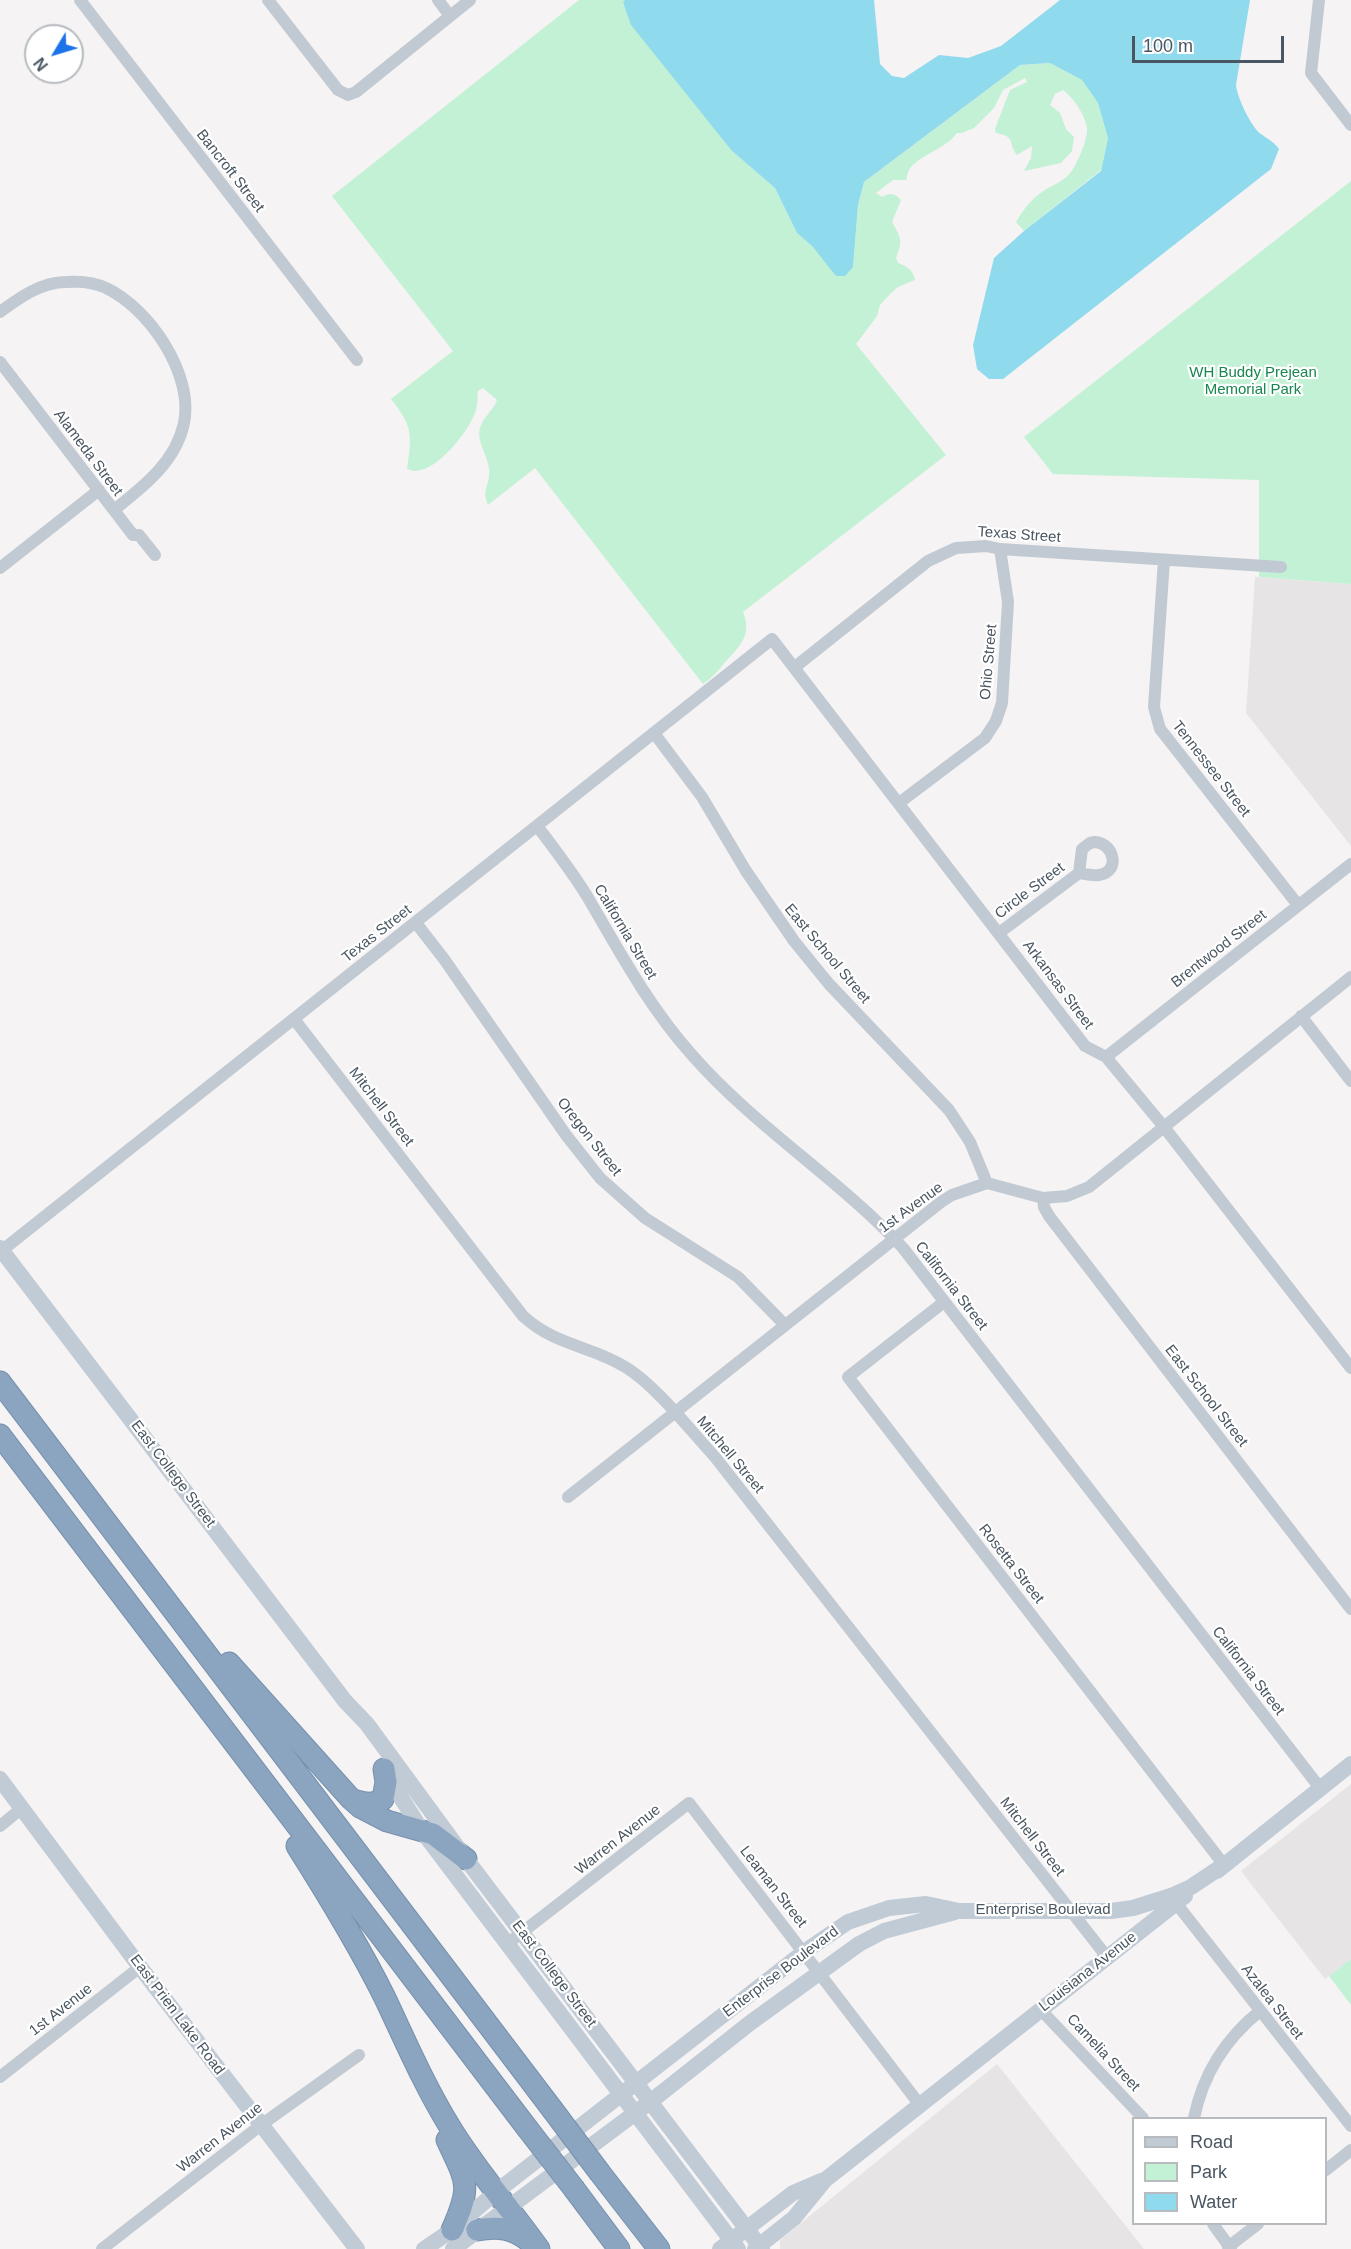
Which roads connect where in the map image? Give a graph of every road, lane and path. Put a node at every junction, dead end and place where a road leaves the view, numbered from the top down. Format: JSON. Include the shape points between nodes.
{"nodes":[{"id":1,"x":80,"y":0,"type":"edge"},
{"id":2,"x":268,"y":0,"type":"edge"},
{"id":3,"x":438,"y":0,"type":"edge"},
{"id":4,"x":470,"y":0,"type":"edge"},
{"id":5,"x":1319,"y":0,"type":"edge"},
{"id":6,"x":450,"y":16,"type":"junction"},
{"id":7,"x":1351,"y":125,"type":"edge"},
{"id":8,"x":0,"y":312,"type":"edge"},
{"id":9,"x":357,"y":360,"type":"dead end"},
{"id":10,"x":0,"y":362,"type":"edge"},
{"id":11,"x":99,"y":490,"type":"junction"},
{"id":12,"x":114,"y":510,"type":"junction"},
{"id":13,"x":1000,"y":549,"type":"junction"},
{"id":14,"x":156,"y":555,"type":"dead end"},
{"id":15,"x":1164,"y":560,"type":"junction"},
{"id":16,"x":1281,"y":567,"type":"dead end"},
{"id":17,"x":0,"y":568,"type":"edge"},
{"id":18,"x":772,"y":639,"type":"joint"},
{"id":19,"x":795,"y":668,"type":"junction"},
{"id":20,"x":654,"y":733,"type":"junction"},
{"id":21,"x":899,"y":803,"type":"junction"},
{"id":22,"x":537,"y":826,"type":"junction"},
{"id":23,"x":1351,"y":864,"type":"edge"},
{"id":24,"x":1079,"y":873,"type":"dead end"},
{"id":25,"x":1298,"y":905,"type":"junction"},
{"id":26,"x":416,"y":923,"type":"junction"},
{"id":27,"x":999,"y":933,"type":"junction"},
{"id":28,"x":1351,"y":977,"type":"edge"},
{"id":29,"x":1301,"y":1016,"type":"junction"},
{"id":30,"x":294,"y":1019,"type":"junction"},
{"id":31,"x":1106,"y":1058,"type":"junction"},
{"id":32,"x":1351,"y":1081,"type":"edge"},
{"id":33,"x":1164,"y":1127,"type":"junction"},
{"id":34,"x":987,"y":1183,"type":"junction"},
{"id":35,"x":1042,"y":1198,"type":"junction"},
{"id":36,"x":895,"y":1239,"type":"junction"},
{"id":37,"x":1,"y":1250,"type":"edge"},
{"id":38,"x":944,"y":1302,"type":"junction"},
{"id":39,"x":785,"y":1325,"type":"junction"},
{"id":40,"x":1351,"y":1368,"type":"edge"},
{"id":41,"x":0,"y":1382,"type":"edge"},
{"id":42,"x":675,"y":1413,"type":"junction"},
{"id":43,"x":0,"y":1434,"type":"edge"},
{"id":44,"x":568,"y":1497,"type":"dead end"},
{"id":45,"x":92,"y":1504,"type":"junction"},
{"id":46,"x":1351,"y":1609,"type":"edge"},
{"id":47,"x":345,"y":1701,"type":"junction"},
{"id":48,"x":226,"y":1733,"type":"junction"},
{"id":49,"x":1351,"y":1764,"type":"edge"},
{"id":50,"x":384,"y":1769,"type":"junction"},
{"id":51,"x":0,"y":1779,"type":"edge"},
{"id":52,"x":1320,"y":1788,"type":"junction"},
{"id":53,"x":351,"y":1799,"type":"junction"},
{"id":54,"x":689,"y":1803,"type":"joint"},
{"id":55,"x":22,"y":1808,"type":"junction"},
{"id":56,"x":0,"y":1826,"type":"edge"},
{"id":57,"x":422,"y":1830,"type":"junction"},
{"id":58,"x":466,"y":1859,"type":"junction"},
{"id":59,"x":1224,"y":1865,"type":"junction"},
{"id":60,"x":1173,"y":1900,"type":"junction"},
{"id":61,"x":959,"y":1911,"type":"junction"},
{"id":62,"x":1071,"y":1911,"type":"junction"},
{"id":63,"x":523,"y":1932,"type":"junction"},
{"id":64,"x":507,"y":1944,"type":"junction"},
{"id":65,"x":804,"y":1952,"type":"junction"},
{"id":66,"x":1107,"y":1957,"type":"junction"},
{"id":67,"x":140,"y":1966,"type":"junction"},
{"id":68,"x":820,"y":1972,"type":"junction"},
{"id":69,"x":1040,"y":2009,"type":"junction"},
{"id":70,"x":1260,"y":2011,"type":"junction"},
{"id":71,"x":359,"y":2055,"type":"dead end"},
{"id":72,"x":417,"y":2068,"type":"junction"},
{"id":73,"x":0,"y":2077,"type":"edge"},
{"id":74,"x":635,"y":2083,"type":"junction"},
{"id":75,"x":621,"y":2095,"type":"junction"},
{"id":76,"x":650,"y":2102,"type":"junction"},
{"id":77,"x":920,"y":2104,"type":"junction"},
{"id":78,"x":635,"y":2113,"type":"junction"},
{"id":79,"x":1142,"y":2117,"type":"edge"},
{"id":80,"x":1194,"y":2117,"type":"edge"},
{"id":81,"x":261,"y":2125,"type":"junction"},
{"id":82,"x":1351,"y":2126,"type":"edge"},
{"id":83,"x":1351,"y":2150,"type":"edge"},
{"id":84,"x":1327,"y":2169,"type":"edge"},
{"id":85,"x":825,"y":2180,"type":"junction"},
{"id":86,"x":502,"y":2200,"type":"junction"},
{"id":87,"x":1214,"y":2225,"type":"edge"},
{"id":88,"x":1256,"y":2225,"type":"edge"},
{"id":89,"x":746,"y":2229,"type":"junction"},
{"id":90,"x":477,"y":2230,"type":"junction"},
{"id":91,"x":453,"y":2239,"type":"edge"},
{"id":92,"x":730,"y":2246,"type":"edge"},
{"id":93,"x":759,"y":2248,"type":"edge"},
{"id":94,"x":1230,"y":2248,"type":"edge"},
{"id":95,"x":102,"y":2249,"type":"edge"},
{"id":96,"x":357,"y":2249,"type":"edge"},
{"id":97,"x":424,"y":2249,"type":"edge"},
{"id":98,"x":538,"y":2249,"type":"edge"},
{"id":99,"x":619,"y":2249,"type":"edge"},
{"id":100,"x":659,"y":2249,"type":"edge"}],
"edges":[{"from":1,"to":9,"type":"street","name":"Bancroft Street"},
{"from":2,"to":6,"type":"street","via":[[338,90],[348,95]]},
{"from":3,"to":6,"type":"street"},
{"from":4,"to":6,"type":"street"},
{"from":5,"to":7,"type":"street","via":[[1311,73]]},
{"from":8,"to":12,"type":"street","via":[[50,284],[94,284],[126,300],[163,342],[182,384],[184,423],[176,445],[160,469]]},
{"from":10,"to":11,"type":"street","name":"Alameda Street"},
{"from":11,"to":12,"type":"street","name":"Alameda Street"},
{"from":11,"to":17,"type":"street"},
{"from":12,"to":14,"type":"street","name":"Alameda Street","via":[[133,535],[139,535]]},
{"from":13,"to":15,"type":"street","name":"Texas Street"},
{"from":13,"to":19,"type":"street","name":"Texas Street","via":[[956,548],[928,561]]},
{"from":13,"to":21,"type":"street","name":"Ohio Street","via":[[1008,602],[1002,703],[996,721],[985,738]]},
{"from":15,"to":16,"type":"street","name":"Texas Street"},
{"from":15,"to":25,"type":"street","name":"Tennessee Street","via":[[1156,720]]},
{"from":18,"to":19,"type":"street","name":"Arkansas Street"},
{"from":18,"to":20,"type":"street","name":"Texas Street"},
{"from":19,"to":21,"type":"street","name":"Arkansas Street"},
{"from":20,"to":22,"type":"street","name":"Texas Street"},
{"from":20,"to":34,"type":"street","name":"East School Street","via":[[702,797],[746,872],[794,941],[834,990],[950,1110],[970,1142]]},
{"from":21,"to":27,"type":"street","name":"Arkansas Street"},
{"from":22,"to":26,"type":"street","name":"Texas Street"},
{"from":22,"to":36,"type":"street","name":"California Street","via":[[586,895],[640,988],[690,1054],[744,1107]]},
{"from":23,"to":25,"type":"street","name":"Brentwood Street"},
{"from":24,"to":27,"type":"street","name":"Circle Street"},
{"from":25,"to":31,"type":"street","name":"Brentwood Street"},
{"from":26,"to":30,"type":"street","name":"Texas Street"},
{"from":26,"to":39,"type":"street","name":"Oregon Street","via":[[600,1178],[645,1218],[738,1277]]},
{"from":27,"to":31,"type":"street","name":"Arkansas Street","via":[[1085,1046]]},
{"from":28,"to":29,"type":"street"},
{"from":29,"to":32,"type":"street"},
{"from":29,"to":33,"type":"street"},
{"from":30,"to":37,"type":"street","name":"Texas Street"},
{"from":30,"to":42,"type":"street","name":"Mitchell Street","via":[[523,1317],[550,1337],[626,1368]]},
{"from":31,"to":33,"type":"street","name":"Arkansas Street"},
{"from":33,"to":35,"type":"street","via":[[1089,1187],[1067,1196]]},
{"from":33,"to":40,"type":"street","name":"Arkansas Street"},
{"from":34,"to":35,"type":"street"},
{"from":34,"to":36,"type":"street","name":"1st Avenue","via":[[941,1202]]},
{"from":35,"to":46,"type":"street","name":"East School Street","via":[[1049,1216]]},
{"from":36,"to":38,"type":"street","name":"California Street"},
{"from":36,"to":39,"type":"street","name":"1st Avenue"},
{"from":37,"to":47,"type":"street","name":"East College Street"},
{"from":38,"to":52,"type":"street","name":"California Street"},
{"from":38,"to":59,"type":"street","name":"Rosetta Street","via":[[848,1377]]},
{"from":39,"to":42,"type":"street","name":"1st Avenue"},
{"from":41,"to":45,"type":"highway"},
{"from":42,"to":44,"type":"street","name":"1st Avenue"},
{"from":42,"to":62,"type":"street","name":"Mitchell Street","via":[[725,1469]]},
{"from":43,"to":48,"type":"highway"},
{"from":45,"to":53,"type":"highway","via":[[150,1564],[246,1683]]},
{"from":45,"to":100,"type":"highway","bridge":true},
{"from":47,"to":50,"type":"street","name":"East College Street"},
{"from":47,"to":58,"type":"street","name":"East College Street","via":[[367,1724]]},
{"from":48,"to":72,"type":"highway","via":[[333,1902],[384,1996]]},
{"from":48,"to":99,"type":"highway","bridge":true},
{"from":49,"to":52,"type":"street"},
{"from":50,"to":53,"type":"highway","via":[[383,1799],[366,1804]]},
{"from":50,"to":57,"type":"street","name":"East College Street"},
{"from":51,"to":55,"type":"street","name":"East Prien Lake Road"},
{"from":52,"to":59,"type":"street"},
{"from":53,"to":57,"type":"highway","via":[[387,1821]]},
{"from":54,"to":63,"type":"street","name":"Warren Avenue"},
{"from":54,"to":65,"type":"street","name":"Leaman Street"},
{"from":55,"to":56,"type":"street"},
{"from":55,"to":67,"type":"street","name":"East Prien Lake Road"},
{"from":57,"to":58,"type":"highway","via":[[434,1834]]},
{"from":57,"to":64,"type":"street","name":"East College Street"},
{"from":58,"to":63,"type":"street","name":"East College Street"},
{"from":59,"to":60,"type":"street","name":"Enterprise Boulevad"},
{"from":60,"to":62,"type":"street","name":"Enterprise Boulevad","via":[[1111,1911]]},
{"from":60,"to":66,"type":"street","name":"Louisiana Avenue"},
{"from":60,"to":70,"type":"street","name":"Azalea Street"},
{"from":61,"to":62,"type":"street","name":"Enterprise Boulevad"},
{"from":61,"to":65,"type":"street","name":"Enterprise Boulevard","via":[[926,1904],[889,1908],[848,1922]]},
{"from":61,"to":68,"type":"street","name":"Enterprise Boulevard","via":[[884,1931]]},
{"from":62,"to":66,"type":"street","name":"Mitchell Street"},
{"from":63,"to":64,"type":"street","name":"Warren Avenue"},
{"from":63,"to":74,"type":"street","name":"East College Street"},
{"from":64,"to":75,"type":"street","name":"East College Street"},
{"from":65,"to":68,"type":"street","name":"Leaman Street"},
{"from":65,"to":74,"type":"street","name":"Enterprise Boulevard"},
{"from":66,"to":69,"type":"street","name":"Louisiana Avenue"},
{"from":67,"to":73,"type":"street","name":"1st Avenue"},
{"from":67,"to":81,"type":"street","name":"East Prien Lake Road"},
{"from":68,"to":76,"type":"street","name":"Enterprise Boulevard"},
{"from":68,"to":77,"type":"street","name":"Leaman Street"},
{"from":69,"to":77,"type":"street","name":"Louisiana Avenue"},
{"from":69,"to":79,"type":"street","name":"Camelia Street"},
{"from":70,"to":80,"type":"street","via":[[1220,2052],[1202,2087]]},
{"from":70,"to":82,"type":"street","name":"Azalea Street"},
{"from":71,"to":81,"type":"street","name":"Warren Avenue"},
{"from":72,"to":86,"type":"highway","via":[[450,2128]]},
{"from":72,"to":91,"type":"highway","via":[[465,2182],[464,2204]]},
{"from":74,"to":75,"type":"street","name":"Enterprise Boulevard"},
{"from":74,"to":76,"type":"street","name":"East College Street"},
{"from":75,"to":78,"type":"street","name":"East College Street"},
{"from":75,"to":86,"type":"street","name":"Enterprise Boulevard"},
{"from":76,"to":78,"type":"street","name":"Enterprise Boulevard"},
{"from":76,"to":89,"type":"street","name":"East College Street"},
{"from":77,"to":85,"type":"street","name":"Louisiana Avenue"},
{"from":78,"to":86,"type":"street","name":"Enterprise Boulevard"},
{"from":78,"to":92,"type":"street","name":"East College Street"},
{"from":81,"to":95,"type":"street","name":"Warren Avenue"},
{"from":81,"to":96,"type":"street","name":"East Prien Lake Road"},
{"from":83,"to":84,"type":"street"},
{"from":85,"to":89,"type":"street","name":"Louisiana Avenue","via":[[793,2193]]},
{"from":85,"to":93,"type":"street","name":"Louisiana Avenue","via":[[794,2218]]},
{"from":86,"to":90,"type":"street","name":"Enterprise Boulevard"},
{"from":86,"to":91,"type":"street","name":"Enterprise Boulevard"},
{"from":86,"to":98,"type":"highway"},
{"from":87,"to":94,"type":"street"},
{"from":88,"to":94,"type":"street"},
{"from":89,"to":92,"type":"street","name":"Louisiana Avenue"},
{"from":89,"to":93,"type":"street","name":"East College Street"},
{"from":90,"to":91,"type":"street","name":"Enterprise Boulevard"},
{"from":90,"to":98,"type":"highway","via":[[512,2231]]},
{"from":91,"to":97,"type":"street","name":"Enterprise Boulevard"}]}
